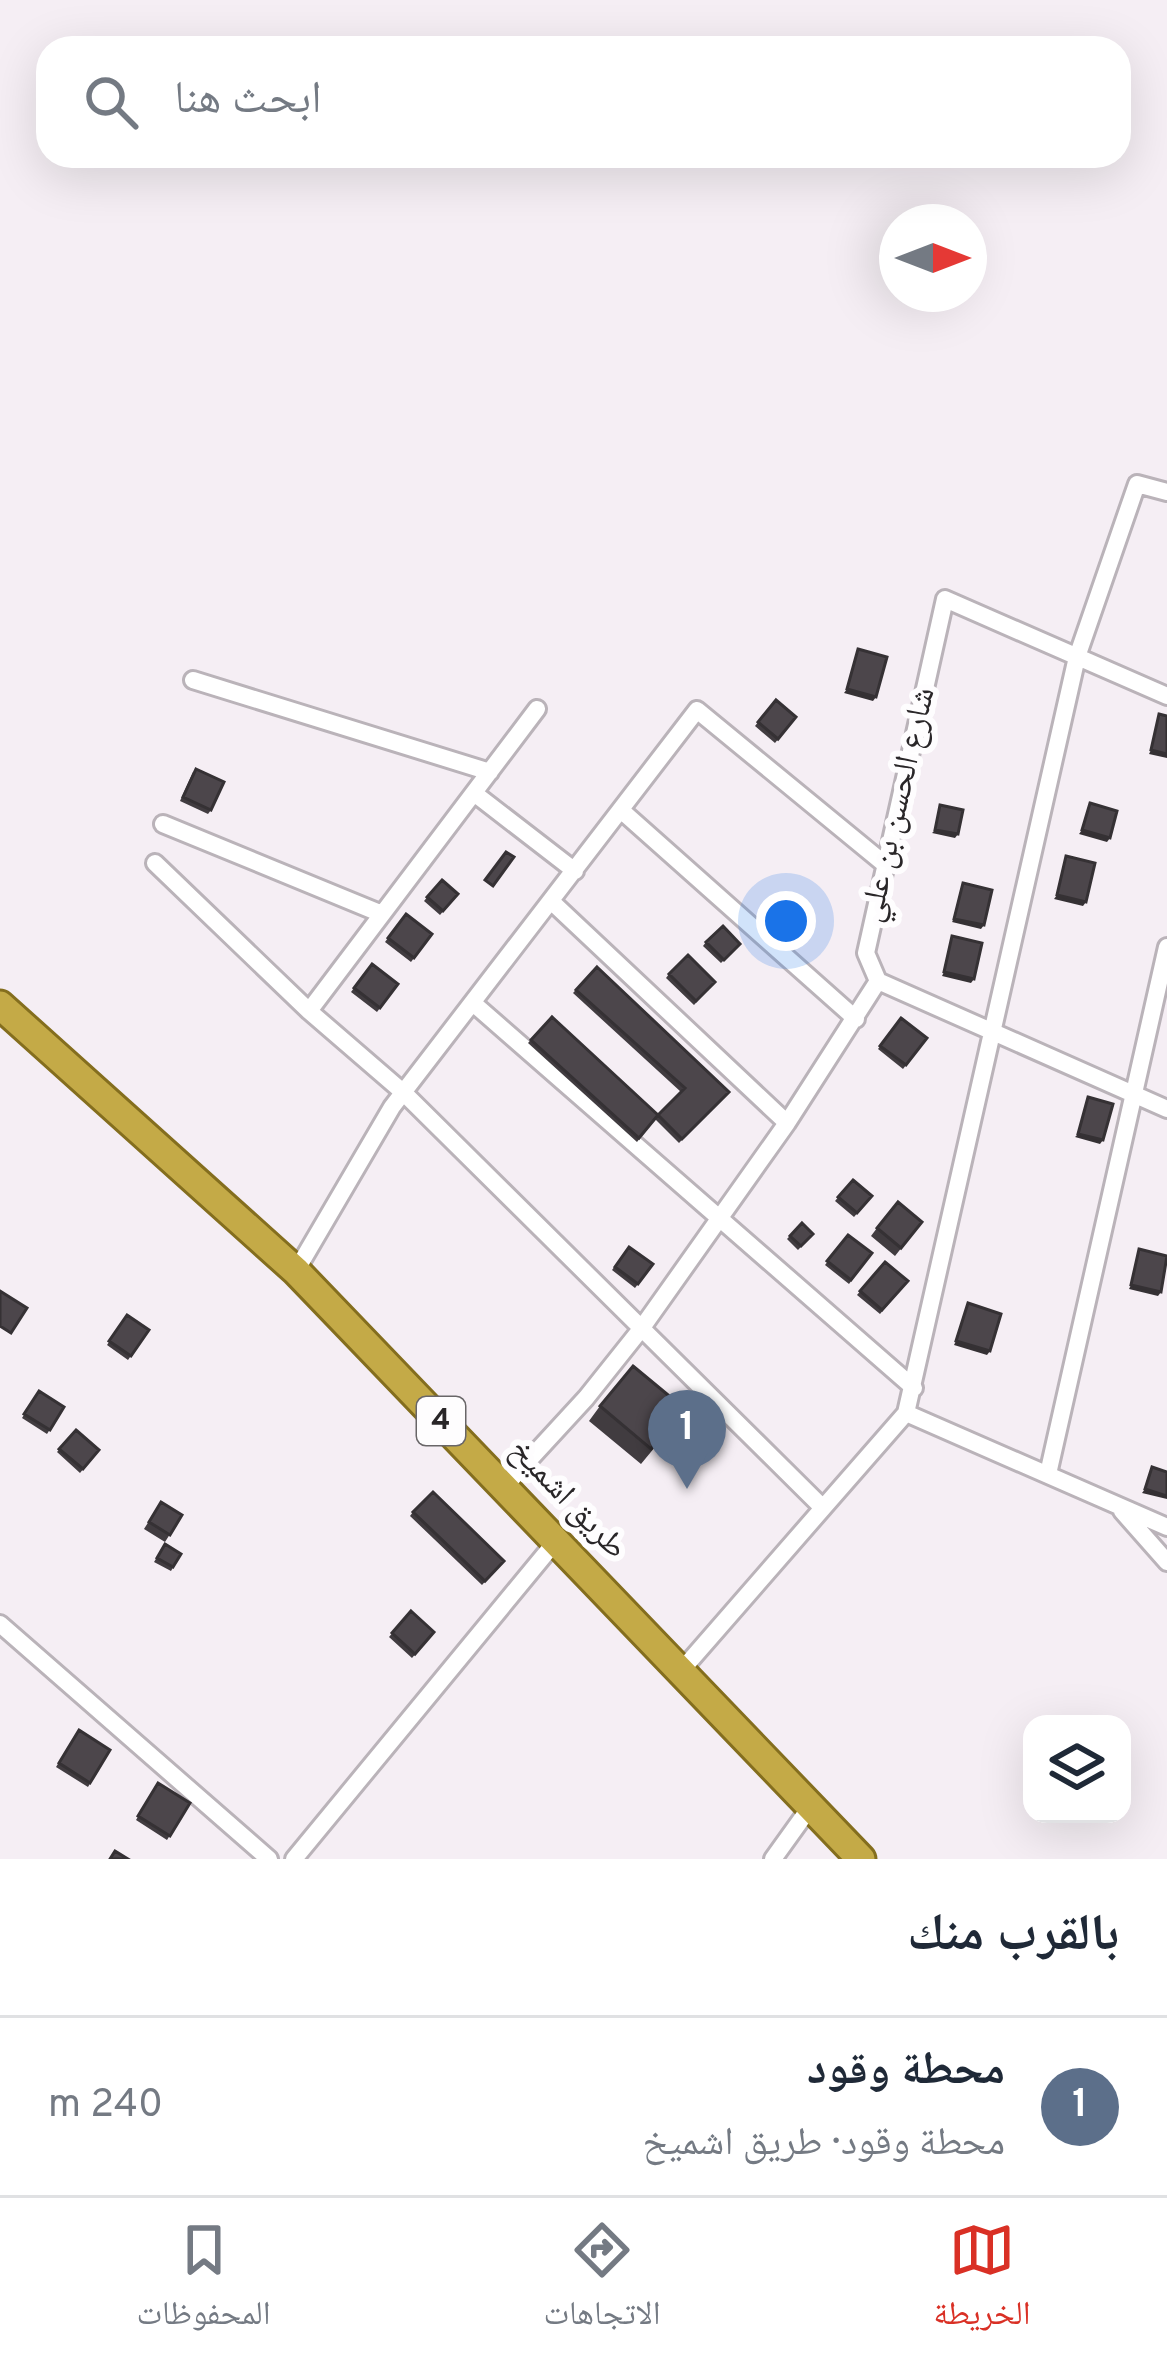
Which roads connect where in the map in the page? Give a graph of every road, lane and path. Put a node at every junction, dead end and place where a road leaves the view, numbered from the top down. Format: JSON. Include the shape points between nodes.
{"nodes":[{"id":1,"x":1167,"y":492,"type":"edge"},
{"id":2,"x":1077,"y":657,"type":"junction"},
{"id":3,"x":193,"y":680,"type":"dead end"},
{"id":4,"x":1167,"y":696,"type":"edge"},
{"id":5,"x":537,"y":709,"type":"dead end"},
{"id":6,"x":490,"y":772,"type":"junction"},
{"id":7,"x":474,"y":793,"type":"junction"},
{"id":8,"x":622,"y":811,"type":"junction"},
{"id":9,"x":163,"y":824,"type":"dead end"},
{"id":10,"x":155,"y":863,"type":"dead end"},
{"id":11,"x":887,"y":866,"type":"junction"},
{"id":12,"x":575,"y":871,"type":"junction"},
{"id":13,"x":551,"y":902,"type":"junction"},
{"id":14,"x":382,"y":914,"type":"junction"},
{"id":15,"x":1167,"y":947,"type":"edge"},
{"id":16,"x":878,"y":981,"type":"junction"},
{"id":17,"x":473,"y":1003,"type":"junction"},
{"id":18,"x":0,"y":1005,"type":"edge"},
{"id":19,"x":309,"y":1011,"type":"junction"},
{"id":20,"x":856,"y":1019,"type":"junction"},
{"id":21,"x":995,"y":1032,"type":"junction"},
{"id":22,"x":404,"y":1093,"type":"junction"},
{"id":23,"x":1133,"y":1094,"type":"junction"},
{"id":24,"x":1167,"y":1109,"type":"edge"},
{"id":25,"x":788,"y":1123,"type":"junction"},
{"id":26,"x":717,"y":1218,"type":"junction"},
{"id":27,"x":296,"y":1271,"type":"junction"},
{"id":28,"x":641,"y":1330,"type":"junction"},
{"id":29,"x":914,"y":1388,"type":"junction"},
{"id":30,"x":906,"y":1413,"type":"junction"},
{"id":31,"x":1048,"y":1474,"type":"junction"},
{"id":32,"x":505,"y":1486,"type":"junction"},
{"id":33,"x":1117,"y":1506,"type":"junction"},
{"id":34,"x":823,"y":1508,"type":"junction"},
{"id":35,"x":1167,"y":1527,"type":"edge"},
{"id":36,"x":556,"y":1541,"type":"junction"},
{"id":37,"x":1167,"y":1562,"type":"edge"},
{"id":38,"x":0,"y":1624,"type":"edge"},
{"id":39,"x":681,"y":1671,"type":"junction"},
{"id":40,"x":811,"y":1806,"type":"junction"},
{"id":41,"x":269,"y":1859,"type":"edge"},
{"id":42,"x":294,"y":1859,"type":"edge"},
{"id":43,"x":773,"y":1859,"type":"edge"},
{"id":44,"x":861,"y":1859,"type":"edge"}],
"edges":[{"from":1,"to":2,"type":"street","via":[[1137,484]]},
{"from":2,"to":4,"type":"street"},
{"from":2,"to":11,"type":"street","name":"شارع الحسن بن علي","via":[[945,599]]},
{"from":2,"to":21,"type":"street"},
{"from":3,"to":6,"type":"street"},
{"from":5,"to":6,"type":"street"},
{"from":6,"to":7,"type":"street"},
{"from":7,"to":12,"type":"street"},
{"from":7,"to":14,"type":"street"},
{"from":8,"to":11,"type":"street","via":[[697,710]]},
{"from":8,"to":12,"type":"street"},
{"from":8,"to":20,"type":"street"},
{"from":9,"to":14,"type":"street"},
{"from":10,"to":19,"type":"street"},
{"from":11,"to":16,"type":"street","name":"شارع الحسن بن علي","via":[[866,952]]},
{"from":12,"to":13,"type":"street"},
{"from":13,"to":17,"type":"street"},
{"from":13,"to":25,"type":"street"},
{"from":14,"to":19,"type":"street"},
{"from":15,"to":23,"type":"street"},
{"from":16,"to":20,"type":"street"},
{"from":16,"to":21,"type":"street"},
{"from":17,"to":22,"type":"street"},
{"from":17,"to":26,"type":"street"},
{"from":18,"to":27,"type":"highway","name":"طريق اشميخ","number":"4"},
{"from":19,"to":22,"type":"street"},
{"from":20,"to":25,"type":"street"},
{"from":21,"to":23,"type":"street"},
{"from":21,"to":29,"type":"street"},
{"from":22,"to":27,"type":"street"},
{"from":22,"to":28,"type":"street"},
{"from":23,"to":24,"type":"street"},
{"from":23,"to":31,"type":"street"},
{"from":25,"to":26,"type":"street"},
{"from":26,"to":28,"type":"street"},
{"from":26,"to":29,"type":"street"},
{"from":27,"to":32,"type":"highway","name":"طريق اشميخ","number":"4"},
{"from":28,"to":32,"type":"street"},
{"from":28,"to":34,"type":"street"},
{"from":29,"to":30,"type":"street"},
{"from":30,"to":31,"type":"street"},
{"from":30,"to":34,"type":"street"},
{"from":31,"to":33,"type":"street"},
{"from":32,"to":36,"type":"highway","name":"طريق اشميخ","number":"4"},
{"from":33,"to":35,"type":"street"},
{"from":33,"to":37,"type":"street"},
{"from":34,"to":39,"type":"street"},
{"from":36,"to":39,"type":"highway","name":"طريق اشميخ","number":"4"},
{"from":36,"to":42,"type":"street"},
{"from":38,"to":41,"type":"street"},
{"from":39,"to":40,"type":"highway","name":"طريق اشميخ","number":"4"},
{"from":40,"to":43,"type":"street"},
{"from":40,"to":44,"type":"highway","name":"طريق اشميخ","number":"4"}]}
